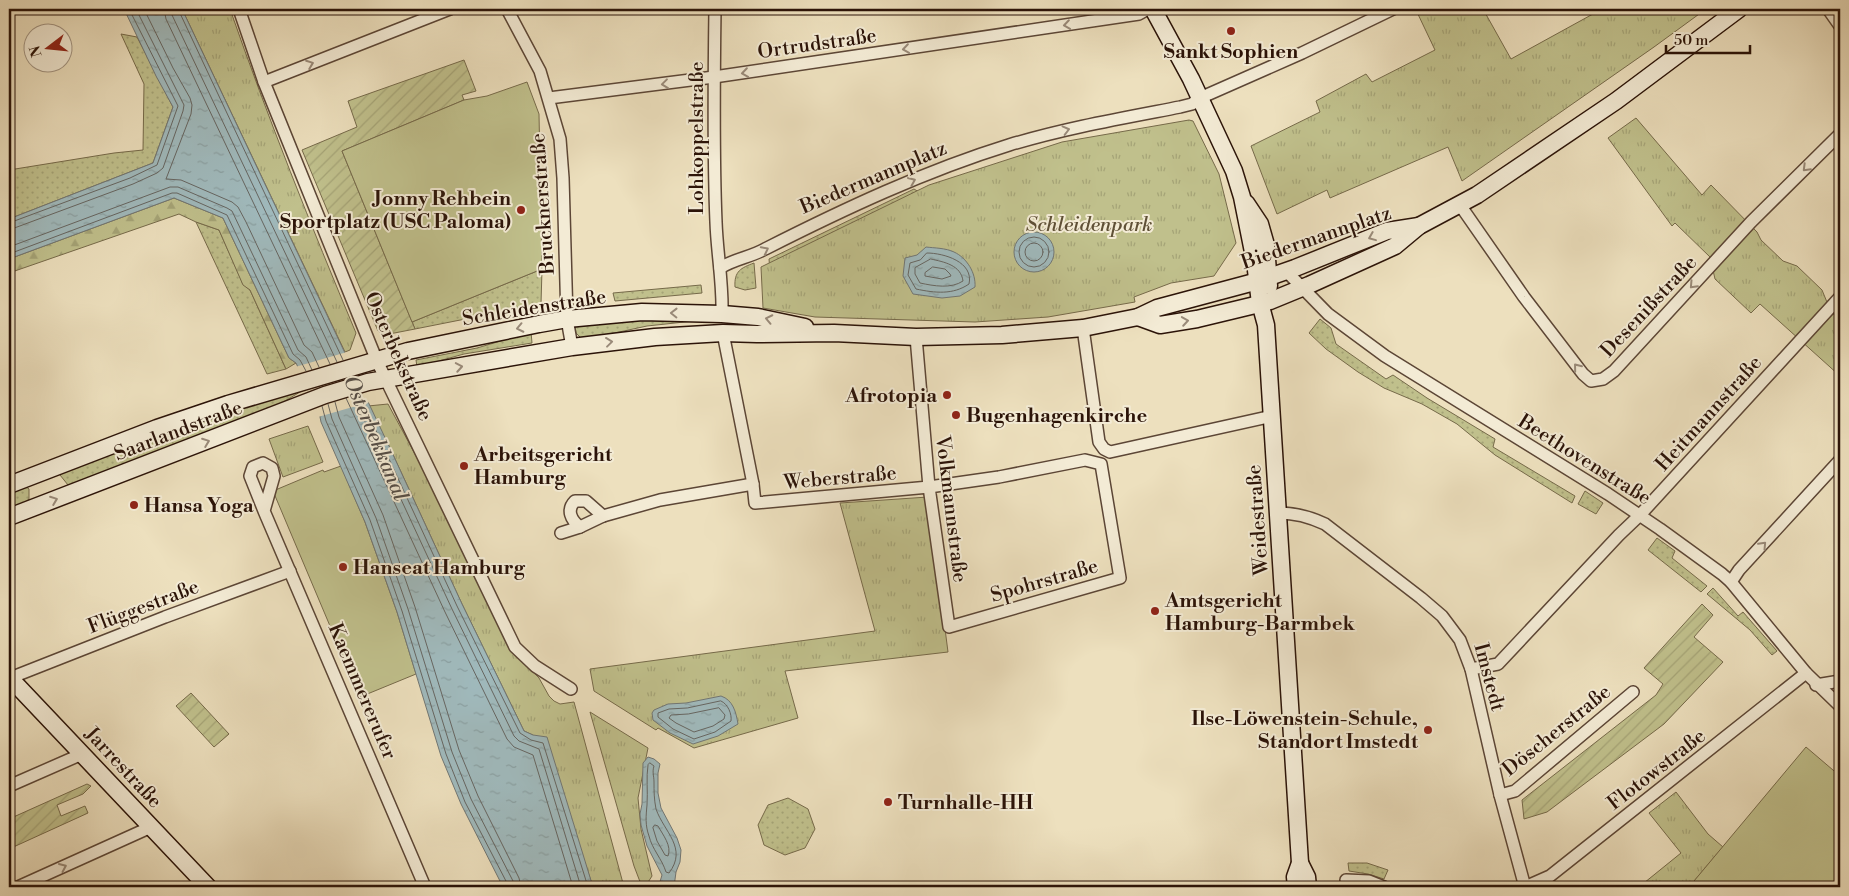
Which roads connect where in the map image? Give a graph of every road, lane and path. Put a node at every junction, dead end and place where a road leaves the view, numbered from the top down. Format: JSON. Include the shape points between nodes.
{"nodes":[{"id":1,"x":240,"y":9,"type":"edge"},
{"id":2,"x":450,"y":9,"type":"edge"},
{"id":3,"x":507,"y":9,"type":"edge"},
{"id":4,"x":715,"y":9,"type":"edge"},
{"id":5,"x":1148,"y":9,"type":"edge"},
{"id":6,"x":1153,"y":9,"type":"edge"},
{"id":7,"x":1392,"y":9,"type":"edge"},
{"id":8,"x":1739,"y":9,"type":"edge"},
{"id":9,"x":1828,"y":9,"type":"edge"},
{"id":10,"x":1840,"y":26,"type":"edge"},
{"id":11,"x":714,"y":77,"type":"junction"},
{"id":12,"x":264,"y":82,"type":"junction"},
{"id":13,"x":549,"y":98,"type":"junction"},
{"id":14,"x":1200,"y":98,"type":"junction"},
{"id":15,"x":1840,"y":134,"type":"edge"},
{"id":16,"x":1242,"y":197,"type":"junction"},
{"id":17,"x":1460,"y":205,"type":"junction"},
{"id":18,"x":1419,"y":226,"type":"junction"},
{"id":19,"x":1270,"y":251,"type":"junction"},
{"id":20,"x":720,"y":268,"type":"junction"},
{"id":21,"x":1286,"y":272,"type":"junction"},
{"id":22,"x":1263,"y":279,"type":"junction"},
{"id":23,"x":1302,"y":288,"type":"junction"},
{"id":24,"x":1840,"y":297,"type":"edge"},
{"id":25,"x":1265,"y":302,"type":"junction"},
{"id":26,"x":722,"y":314,"type":"junction"},
{"id":27,"x":1138,"y":317,"type":"junction"},
{"id":28,"x":568,"y":319,"type":"junction"},
{"id":29,"x":1083,"y":328,"type":"junction"},
{"id":30,"x":723,"y":333,"type":"junction"},
{"id":31,"x":834,"y":333,"type":"junction"},
{"id":32,"x":916,"y":336,"type":"junction"},
{"id":33,"x":572,"y":347,"type":"junction"},
{"id":34,"x":377,"y":361,"type":"junction"},
{"id":35,"x":355,"y":367,"type":"joint"},
{"id":36,"x":386,"y":379,"type":"junction"},
{"id":37,"x":1272,"y":416,"type":"junction"},
{"id":38,"x":1840,"y":460,"type":"edge"},
{"id":39,"x":753,"y":484,"type":"junction"},
{"id":40,"x":9,"y":485,"type":"edge"},
{"id":41,"x":929,"y":487,"type":"junction"},
{"id":42,"x":264,"y":510,"type":"dead end"},
{"id":43,"x":1278,"y":513,"type":"junction"},
{"id":44,"x":1640,"y":515,"type":"junction"},
{"id":45,"x":603,"y":516,"type":"junction"},
{"id":46,"x":9,"y":517,"type":"edge"},
{"id":47,"x":580,"y":527,"type":"junction"},
{"id":48,"x":561,"y":533,"type":"dead end"},
{"id":49,"x":290,"y":571,"type":"junction"},
{"id":50,"x":1120,"y":578,"type":"joint"},
{"id":51,"x":1731,"y":582,"type":"junction"},
{"id":52,"x":949,"y":627,"type":"joint"},
{"id":53,"x":1471,"y":669,"type":"junction"},
{"id":54,"x":1806,"y":673,"type":"junction"},
{"id":55,"x":9,"y":677,"type":"edge"},
{"id":56,"x":1840,"y":681,"type":"edge"},
{"id":57,"x":1816,"y":685,"type":"junction"},
{"id":58,"x":571,"y":689,"type":"dead end"},
{"id":59,"x":1633,"y":692,"type":"dead end"},
{"id":60,"x":1840,"y":706,"type":"edge"},
{"id":61,"x":82,"y":754,"type":"junction"},
{"id":62,"x":9,"y":786,"type":"edge"},
{"id":63,"x":1500,"y":796,"type":"junction"},
{"id":64,"x":151,"y":827,"type":"junction"},
{"id":65,"x":1300,"y":862,"type":"junction"},
{"id":66,"x":1346,"y":880,"type":"dead end"},
{"id":67,"x":18,"y":887,"type":"edge"},
{"id":68,"x":208,"y":887,"type":"edge"},
{"id":69,"x":425,"y":887,"type":"edge"},
{"id":70,"x":1296,"y":887,"type":"edge"},
{"id":71,"x":1308,"y":887,"type":"edge"},
{"id":72,"x":1384,"y":887,"type":"edge"},
{"id":73,"x":1525,"y":887,"type":"edge"}],
"edges":[{"from":1,"to":12,"type":"street","name":"Osterbekstraße"},
{"from":12,"to":2,"type":"street","one_way":true},
{"from":3,"to":13,"type":"street","name":"Brucknerstraße","via":[[540,71]]},
{"from":4,"to":11,"type":"street","name":"Lohkoppelstraße"},
{"from":5,"to":11,"type":"street","name":"Ortrudstraße","one_way":true,"via":[[1139,14]]},
{"from":6,"to":14,"type":"main road","name":"Weidestraße"},
{"from":7,"to":14,"type":"street","name":"Biedermannplatz"},
{"from":8,"to":17,"type":"main road","via":[[1616,101]]},
{"from":9,"to":10,"type":"street"},
{"from":11,"to":13,"type":"street","name":"Ortrudstraße","one_way":true},
{"from":11,"to":20,"type":"street","name":"Lohkoppelstraße","via":[[716,224]]},
{"from":12,"to":34,"type":"street","name":"Osterbekstraße"},
{"from":13,"to":28,"type":"street","name":"Brucknerstraße","via":[[560,139]]},
{"from":14,"to":16,"type":"main road","name":"Weidestraße","via":[[1234,171]]},
{"from":20,"to":14,"type":"street","name":"Biedermannplatz","one_way":true,"via":[[921,177],[1008,145],[1096,122],[1180,107]]},
{"from":15,"to":17,"type":"street","name":"Desenißstraße","one_way":true,"via":[[1751,222],[1614,371],[1603,379],[1591,381],[1582,374]]},
{"from":16,"to":19,"type":"main road","name":"Weidestraße","via":[[1260,224]]},
{"from":16,"to":22,"type":"main road","name":"Weidestraße"},
{"from":17,"to":18,"type":"main road"},
{"from":18,"to":21,"type":"main road","name":"Biedermannplatz","one_way":true,"via":[[1388,231]]},
{"from":18,"to":23,"type":"main road","name":"Biedermannplatz","via":[[1395,246]]},
{"from":19,"to":21,"type":"main road","name":"Weidestraße"},
{"from":19,"to":22,"type":"main road","name":"Weidestraße"},
{"from":20,"to":26,"type":"street"},
{"from":21,"to":22,"type":"main road","name":"Biedermannplatz"},
{"from":21,"to":23,"type":"street","name":"Beethovenstraße"},
{"from":22,"to":25,"type":"main road","name":"Weidestraße"},
{"from":22,"to":27,"type":"main road","name":"Biedermannplatz","via":[[1157,308]]},
{"from":23,"to":25,"type":"main road","name":"Biedermannplatz"},
{"from":23,"to":44,"type":"street","name":"Beethovenstraße","via":[[1328,314],[1385,356]]},
{"from":24,"to":44,"type":"street","name":"Heitmannstraße"},
{"from":27,"to":25,"type":"main road","name":"Biedermannplatz","one_way":true,"via":[[1160,324]]},
{"from":25,"to":37,"type":"main road","name":"Weidestraße"},
{"from":26,"to":28,"type":"main road","name":"Schleidenstraße","one_way":true,"via":[[642,312]]},
{"from":26,"to":30,"type":"main road"},
{"from":31,"to":26,"type":"main road","name":"Biedermannplatz","one_way":true,"via":[[758,317]]},
{"from":27,"to":29,"type":"main road","name":"Biedermannplatz"},
{"from":28,"to":33,"type":"street","name":"Brucknerstraße"},
{"from":28,"to":34,"type":"main road","name":"Schleidenstraße","one_way":true,"via":[[408,351]]},
{"from":29,"to":32,"type":"main road","name":"Biedermannplatz","via":[[1002,335]]},
{"from":29,"to":37,"type":"street","via":[[1099,442],[1110,452]]},
{"from":30,"to":31,"type":"main road","name":"Biedermannplatz"},
{"from":33,"to":30,"type":"main road","one_way":true},
{"from":30,"to":39,"type":"street"},
{"from":31,"to":32,"type":"main road","name":"Biedermannplatz"},
{"from":32,"to":41,"type":"street","name":"Volkmannstraße"},
{"from":36,"to":33,"type":"main road","one_way":true},
{"from":34,"to":35,"type":"main road","name":"Schleidenstraße"},
{"from":34,"to":36,"type":"street","name":"Osterbekstraße"},
{"from":35,"to":40,"type":"main road","name":"Saarlandstraße","via":[[157,428]]},
{"from":46,"to":36,"type":"main road","name":"Saarlandstraße","one_way":true,"via":[[309,402]]},
{"from":36,"to":58,"type":"street","name":"Osterbekstraße","via":[[514,647],[535,666]]},
{"from":37,"to":43,"type":"main road","name":"Weidestraße"},
{"from":51,"to":38,"type":"street","one_way":true},
{"from":39,"to":41,"type":"street","name":"Weberstraße","via":[[756,503]]},
{"from":39,"to":45,"type":"street","via":[[660,500]]},
{"from":41,"to":50,"type":"street","name":"Weberstraße","via":[[1084,460],[1102,464]]},
{"from":41,"to":52,"type":"street","name":"Volkmannstraße"},
{"from":42,"to":49,"type":"street","name":"Kaemmererufer"},
{"from":43,"to":53,"type":"street","name":"Imstedt","via":[[1292,513],[1326,524],[1412,590],[1442,616],[1460,640]]},
{"from":43,"to":65,"type":"main road","name":"Weidestraße"},
{"from":44,"to":51,"type":"street","name":"Beethovenstraße"},
{"from":44,"to":53,"type":"street","name":"Heitmannstraße","via":[[1498,664]]},
{"from":45,"to":47,"type":"street"},
{"from":45,"to":47,"type":"street","via":[[586,501],[575,501],[570,511],[571,518]]},
{"from":47,"to":48,"type":"street"},
{"from":49,"to":55,"type":"street","name":"Flüggestraße"},
{"from":49,"to":69,"type":"street","name":"Kaemmererufer"},
{"from":50,"to":52,"type":"street","name":"Spohrstraße"},
{"from":51,"to":54,"type":"street","name":"Beethovenstraße"},
{"from":53,"to":63,"type":"street","name":"Imstedt"},
{"from":54,"to":57,"type":"street","name":"Beethovenstraße"},
{"from":54,"to":73,"type":"street","name":"Flotowstraße","via":[[1550,876]]},
{"from":55,"to":61,"type":"main road","name":"Jarrestraße"},
{"from":56,"to":57,"type":"street"},
{"from":57,"to":60,"type":"street","name":"Beethovenstraße"},
{"from":59,"to":63,"type":"street","name":"Döscherstraße","via":[[1515,791]]},
{"from":61,"to":62,"type":"street"},
{"from":61,"to":64,"type":"main road","name":"Jarrestraße"},
{"from":63,"to":73,"type":"street","name":"Imstedt"},
{"from":67,"to":64,"type":"street","one_way":true},
{"from":64,"to":68,"type":"main road","name":"Jarrestraße"},
{"from":65,"to":70,"type":"main road","name":"Weidestraße","via":[[1295,877]]},
{"from":65,"to":71,"type":"main road","name":"Weidestraße"},
{"from":66,"to":72,"type":"street","via":[[1369,881]]}]}
